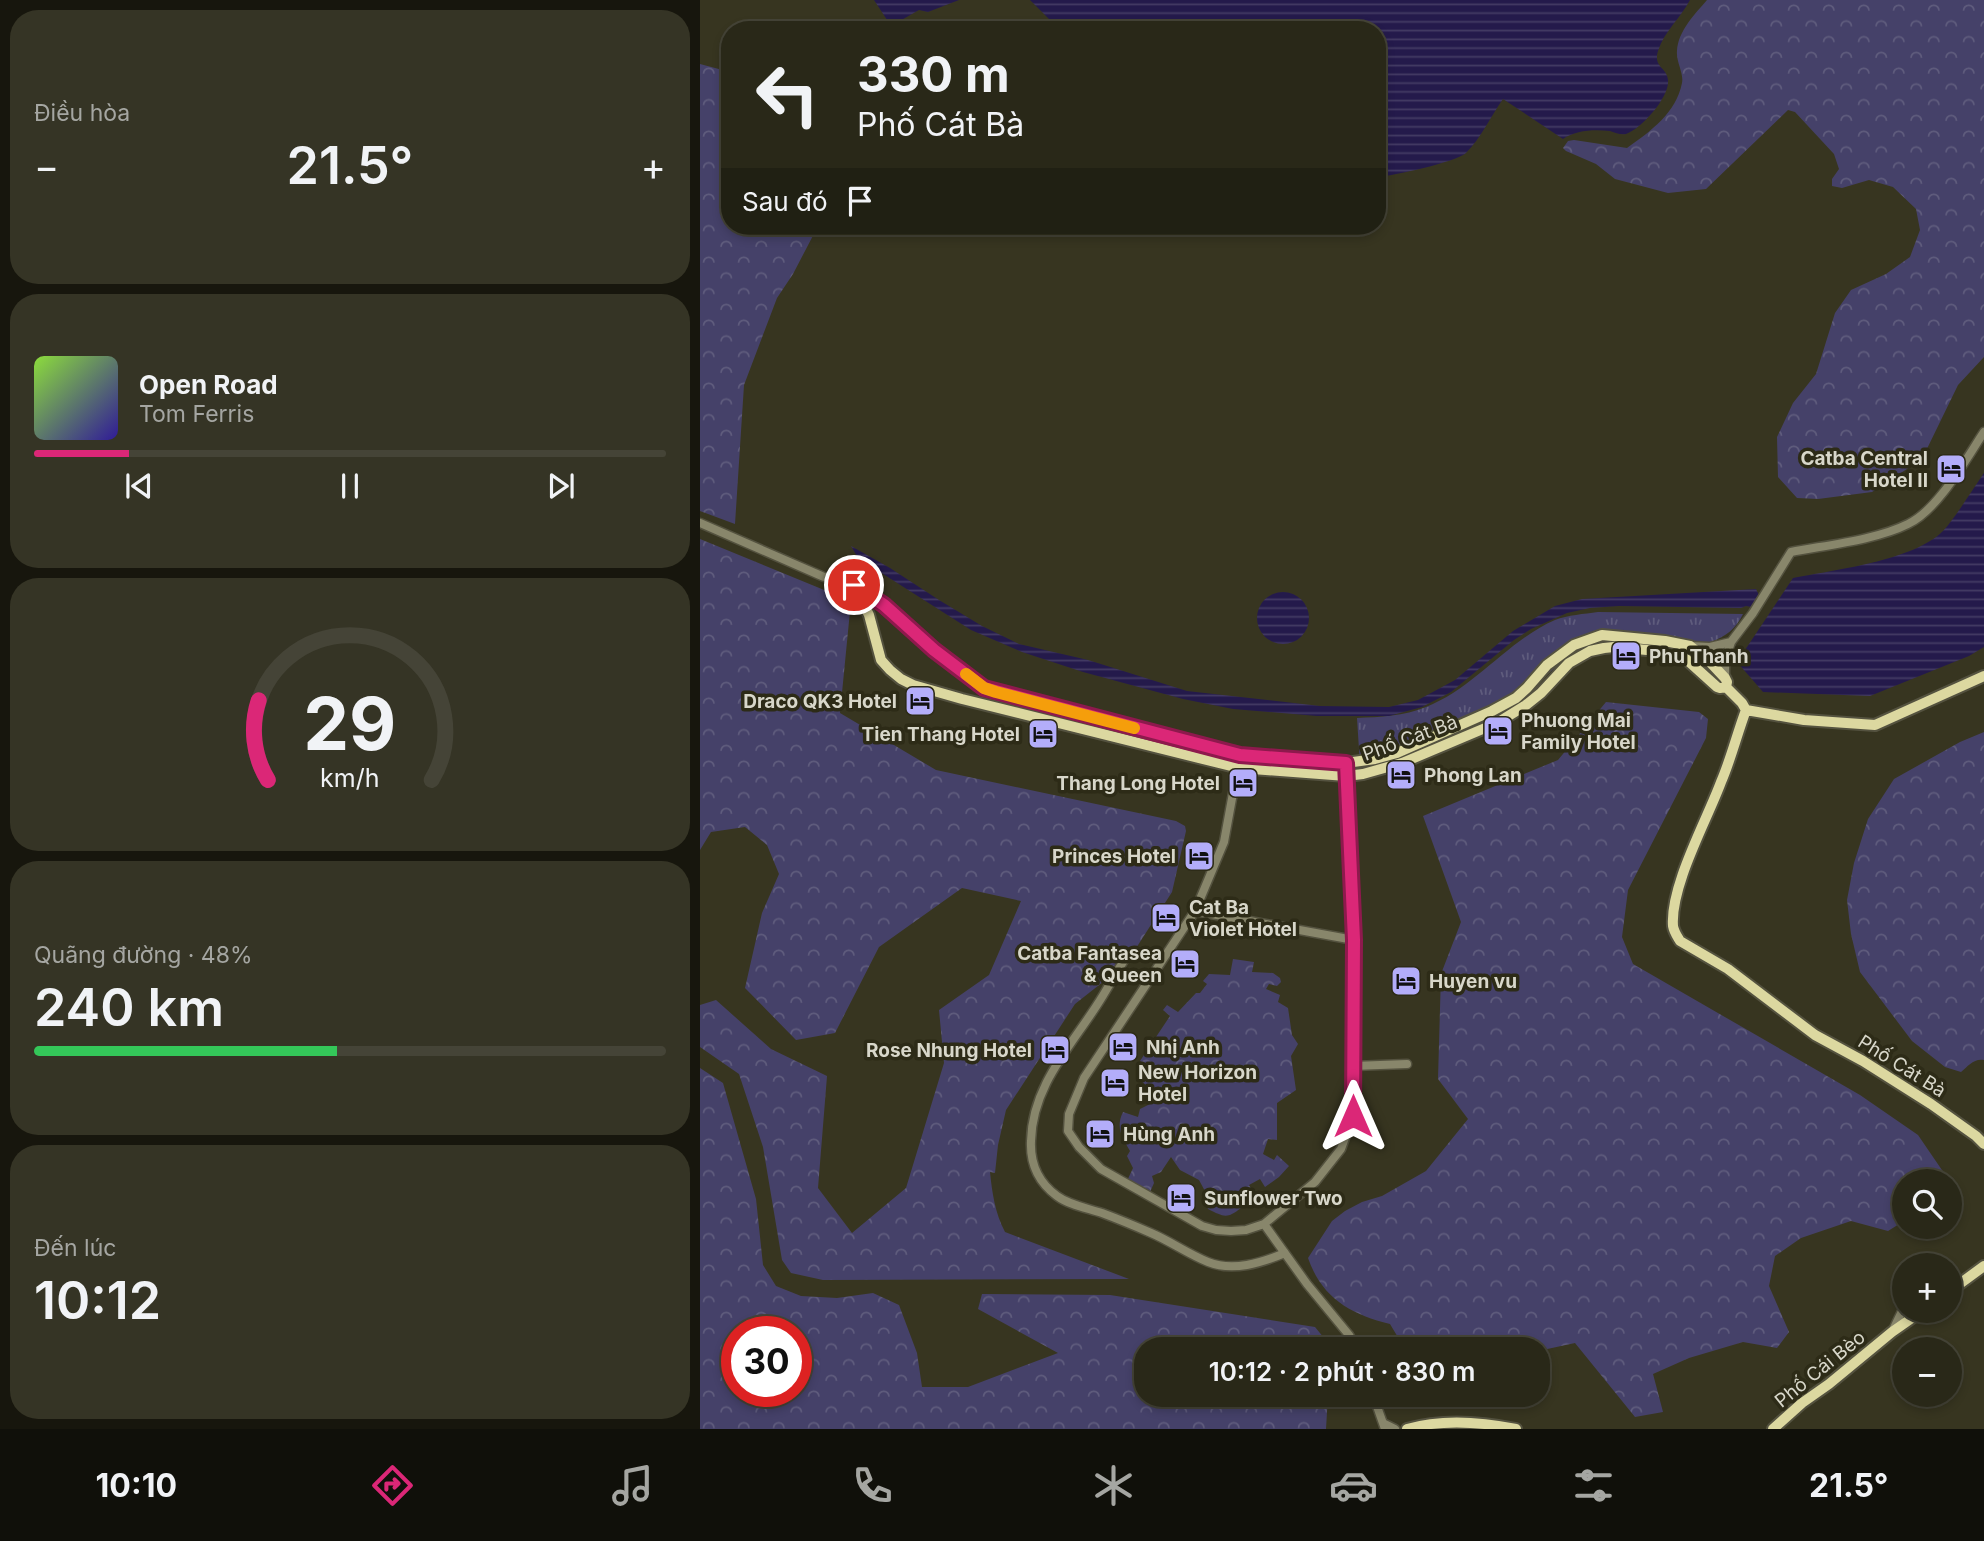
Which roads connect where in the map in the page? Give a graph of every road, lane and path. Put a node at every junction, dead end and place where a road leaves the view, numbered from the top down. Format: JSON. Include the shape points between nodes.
{"nodes":[{"id":1,"x":1984,"y":432,"type":"edge"},
{"id":2,"x":700,"y":523,"type":"edge"},
{"id":3,"x":854,"y":585,"type":"junction"},
{"id":4,"x":1731,"y":642,"type":"junction"},
{"id":5,"x":1589,"y":645,"type":"junction"},
{"id":6,"x":1690,"y":646,"type":"junction"},
{"id":7,"x":1686,"y":659,"type":"junction"},
{"id":8,"x":1984,"y":676,"type":"edge"},
{"id":9,"x":1726,"y":682,"type":"junction"},
{"id":10,"x":1746,"y":710,"type":"junction"},
{"id":11,"x":1479,"y":717,"type":"junction"},
{"id":12,"x":1096,"y":718,"type":"junction"},
{"id":13,"x":1485,"y":728,"type":"junction"},
{"id":14,"x":1093,"y":731,"type":"junction"},
{"id":15,"x":1240,"y":755,"type":"junction"},
{"id":16,"x":1346,"y":763,"type":"junction"},
{"id":17,"x":1238,"y":768,"type":"junction"},
{"id":18,"x":1346,"y":776,"type":"junction"},
{"id":19,"x":1195,"y":911,"type":"junction"},
{"id":20,"x":1354,"y":940,"type":"junction"},
{"id":21,"x":1125,"y":959,"type":"dead end"},
{"id":22,"x":1407,"y":1064,"type":"dead end"},
{"id":23,"x":1353,"y":1066,"type":"junction"},
{"id":24,"x":1984,"y":1144,"type":"edge"},
{"id":25,"x":1264,"y":1224,"type":"junction"},
{"id":26,"x":1285,"y":1253,"type":"junction"},
{"id":27,"x":1984,"y":1266,"type":"edge"},
{"id":28,"x":1962,"y":1282,"type":"edge"},
{"id":29,"x":1896,"y":1323,"type":"edge"},
{"id":30,"x":1905,"y":1323,"type":"edge"},
{"id":31,"x":1892,"y":1332,"type":"junction"},
{"id":32,"x":1350,"y":1337,"type":"edge"},
{"id":33,"x":1378,"y":1407,"type":"edge"},
{"id":34,"x":1385,"y":1427,"type":"edge"},
{"id":35,"x":1395,"y":1429,"type":"edge"},
{"id":36,"x":1407,"y":1429,"type":"edge"},
{"id":37,"x":1516,"y":1429,"type":"edge"},
{"id":38,"x":1773,"y":1429,"type":"edge"}],
"edges":[{"from":1,"to":4,"type":"street","via":[[1950,483],[1909,524],[1791,552]]},
{"from":2,"to":3,"type":"street","via":[[824,577]]},
{"from":3,"to":12,"type":"main road","name":"Phố Cát Bà","via":[[984,688]]},
{"from":3,"to":14,"type":"main road","name":"Phố Cát Bà","via":[[869,614],[881,660],[901,680]]},
{"from":4,"to":6,"type":"street"},
{"from":4,"to":9,"type":"street"},
{"from":5,"to":6,"type":"main road","name":"Phố Cát Bà","via":[[1602,635]]},
{"from":5,"to":7,"type":"main road","name":"Phố Cát Bà"},
{"from":5,"to":11,"type":"main road","name":"Phố Cát Bà","via":[[1574,645],[1546,665],[1516,698]]},
{"from":5,"to":13,"type":"main road","name":"Phố Cát Bà","via":[[1526,705]]},
{"from":6,"to":7,"type":"main road"},
{"from":6,"to":9,"type":"main road","name":"Phố Cát Bà"},
{"from":7,"to":9,"type":"main road","name":"Phố Cát Bà","via":[[1717,687]]},
{"from":8,"to":10,"type":"main road","via":[[1875,725]]},
{"from":9,"to":10,"type":"main road","name":"Phố Cát Bà"},
{"from":10,"to":24,"type":"main road","name":"Phố Cát Bà","via":[[1677,896],[1675,933],[1680,941],[1728,969],[1815,1035],[1931,1104]]},
{"from":11,"to":13,"type":"main road"},
{"from":11,"to":16,"type":"main road","name":"Phố Cát Bà","via":[[1397,753]]},
{"from":12,"to":14,"type":"main road"},
{"from":12,"to":15,"type":"main road","name":"Phố Cát Bà"},
{"from":13,"to":18,"type":"main road","name":"Phố Cát Bà","via":[[1402,764]]},
{"from":14,"to":17,"type":"main road","name":"Phố Cát Bà"},
{"from":15,"to":16,"type":"main road","name":"Phố Cát Bà"},
{"from":15,"to":17,"type":"street"},
{"from":16,"to":18,"type":"street"},
{"from":17,"to":18,"type":"main road","name":"Phố Cát Bà"},
{"from":17,"to":19,"type":"street","via":[[1224,842]]},
{"from":18,"to":20,"type":"street"},
{"from":19,"to":20,"type":"street"},
{"from":19,"to":25,"type":"street","via":[[1081,1083],[1068,1131],[1101,1170],[1202,1226],[1231,1231]]},
{"from":20,"to":23,"type":"street"},
{"from":21,"to":26,"type":"street","via":[[1041,1093],[1031,1129],[1031,1157],[1038,1174],[1063,1199],[1155,1235],[1208,1262],[1237,1267]]},
{"from":22,"to":23,"type":"street"},
{"from":23,"to":25,"type":"street","via":[[1353,1116],[1341,1149],[1315,1182]]},
{"from":25,"to":26,"type":"street"},
{"from":26,"to":32,"type":"street"},
{"from":27,"to":28,"type":"main road"},
{"from":29,"to":31,"type":"street"},
{"from":30,"to":31,"type":"main road","name":"Phố Cái Bèo"},
{"from":31,"to":38,"type":"main road","name":"Phố Cái Bèo"},
{"from":33,"to":34,"type":"street"},
{"from":34,"to":35,"type":"street"},
{"from":36,"to":37,"type":"main road","via":[[1449,1423]]}]}
